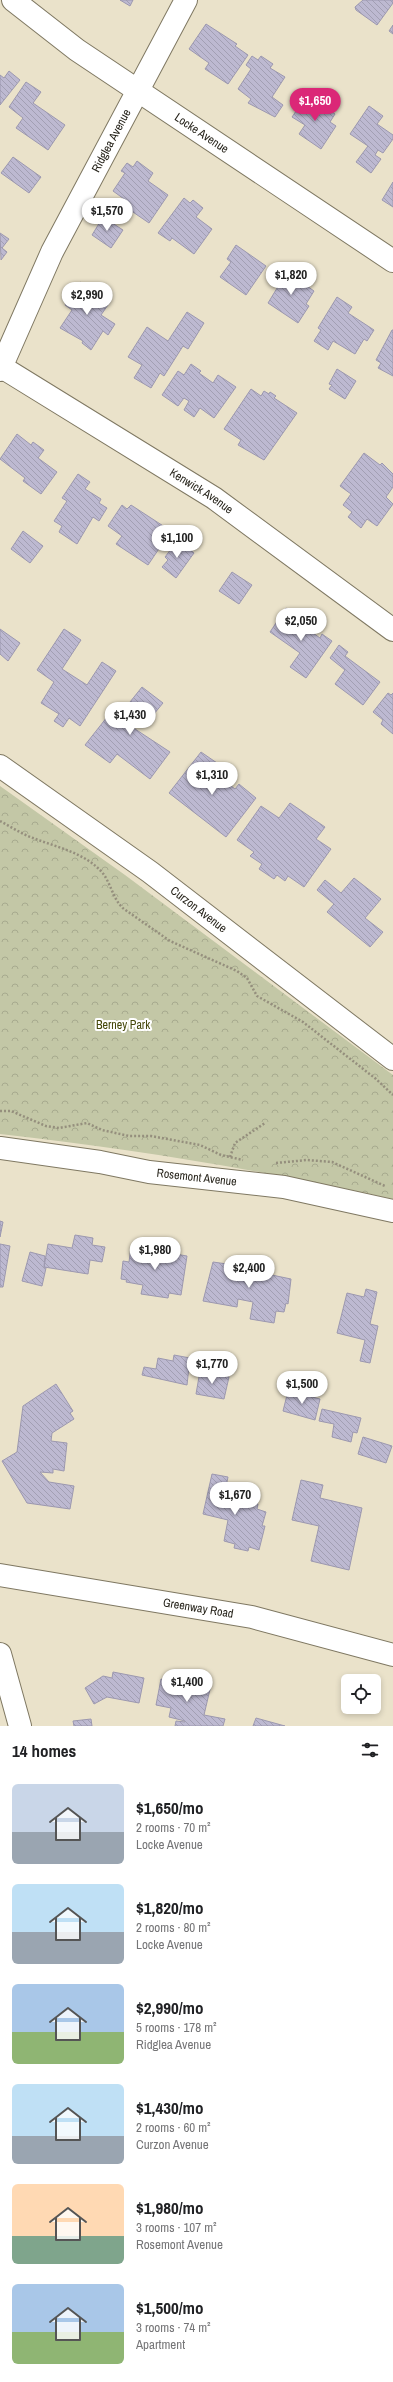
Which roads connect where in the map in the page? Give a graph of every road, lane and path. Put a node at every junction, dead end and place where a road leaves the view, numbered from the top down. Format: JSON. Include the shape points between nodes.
{"nodes":[{"id":1,"x":13,"y":0,"type":"edge"},
{"id":2,"x":186,"y":0,"type":"edge"},
{"id":3,"x":138,"y":90,"type":"junction"},
{"id":4,"x":393,"y":261,"type":"edge"},
{"id":5,"x":0,"y":367,"type":"edge"},
{"id":6,"x":393,"y":630,"type":"edge"},
{"id":7,"x":0,"y":766,"type":"edge"},
{"id":8,"x":0,"y":821,"type":"edge"},
{"id":9,"x":393,"y":1058,"type":"edge"},
{"id":10,"x":393,"y":1095,"type":"edge"},
{"id":11,"x":0,"y":1111,"type":"edge"},
{"id":12,"x":265,"y":1123,"type":"dead end"},
{"id":13,"x":0,"y":1148,"type":"edge"},
{"id":14,"x":230,"y":1156,"type":"junction"},
{"id":15,"x":251,"y":1161,"type":"dead end"},
{"id":16,"x":272,"y":1164,"type":"dead end"},
{"id":17,"x":227,"y":1180,"type":"junction"},
{"id":18,"x":388,"y":1188,"type":"dead end"},
{"id":19,"x":393,"y":1211,"type":"edge"},
{"id":20,"x":0,"y":1575,"type":"edge"},
{"id":21,"x":0,"y":1654,"type":"edge"},
{"id":22,"x":393,"y":1655,"type":"edge"},
{"id":23,"x":20,"y":1726,"type":"edge"}],
"edges":[{"from":1,"to":3,"type":"street","name":"Locke Avenue","via":[[77,50]]},
{"from":2,"to":3,"type":"street","name":"Ridglea Avenue"},
{"from":3,"to":4,"type":"street","name":"Locke Avenue"},
{"from":3,"to":5,"type":"street","name":"Ridglea Avenue","via":[[52,252]]},
{"from":5,"to":6,"type":"street","name":"Kenwick Avenue","via":[[214,498]]},
{"from":7,"to":9,"type":"street","name":"Curzon Avenue","via":[[150,872]]},
{"from":8,"to":10,"type":"path","via":[[31,838],[77,854],[92,863],[101,871],[118,904],[124,909],[170,941],[237,971],[247,978],[257,996],[303,1022]]},
{"from":11,"to":14,"type":"path","via":[[11,1111],[46,1126],[59,1128],[87,1123],[102,1130],[129,1136],[151,1136],[200,1145]]},
{"from":12,"to":14,"type":"path","via":[[238,1140]]},
{"from":13,"to":17,"type":"street","name":"Rosemont Avenue","via":[[100,1162],[149,1172]]},
{"from":14,"to":15,"type":"path"},
{"from":14,"to":17,"type":"path"},
{"from":16,"to":18,"type":"path","via":[[307,1160],[332,1162]]},
{"from":17,"to":19,"type":"street","name":"Rosemont Avenue","via":[[284,1187]]},
{"from":20,"to":22,"type":"street","name":"Greenway Road","via":[[252,1617]]},
{"from":21,"to":23,"type":"street"}]}
